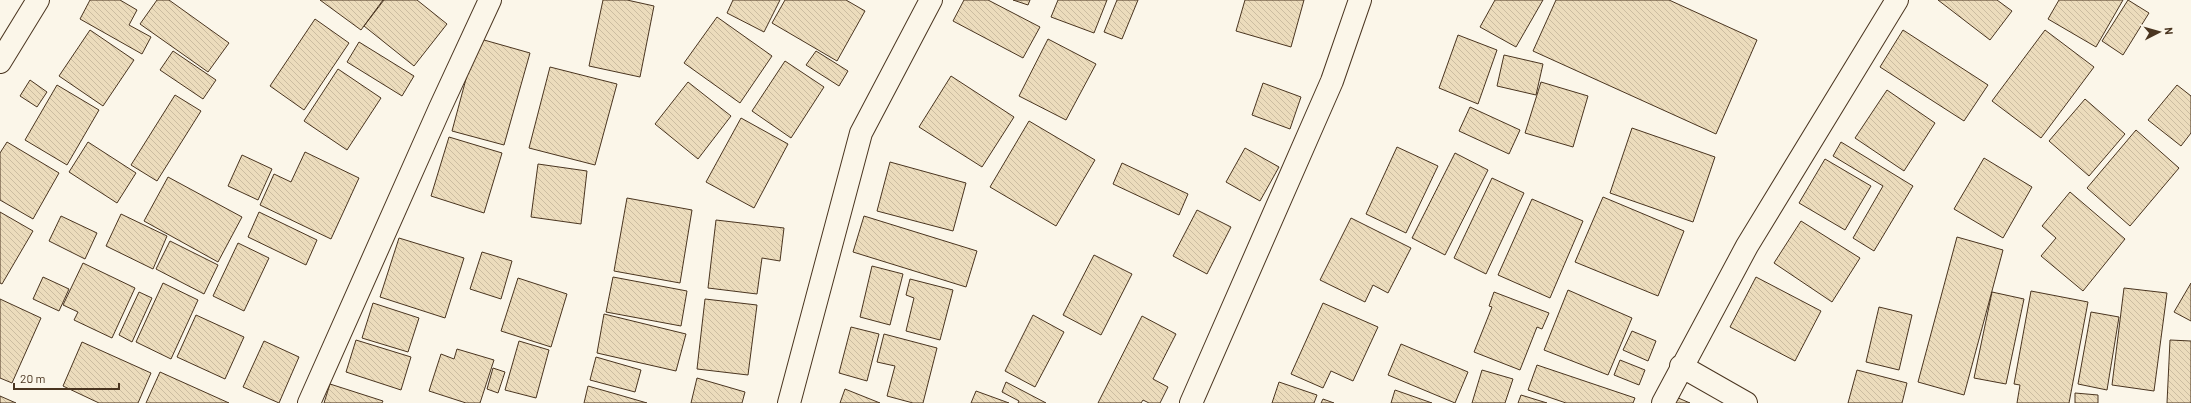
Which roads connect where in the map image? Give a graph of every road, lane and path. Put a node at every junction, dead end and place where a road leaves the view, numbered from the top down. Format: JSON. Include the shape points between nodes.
{"nodes":[{"id":1,"x":38,"y":0,"type":"edge"},
{"id":2,"x":490,"y":0,"type":"edge"},
{"id":3,"x":931,"y":0,"type":"edge"},
{"id":4,"x":1360,"y":0,"type":"edge"},
{"id":5,"x":1897,"y":0,"type":"edge"},
{"id":6,"x":0,"y":62,"type":"edge"},
{"id":7,"x":1681,"y":366,"type":"junction"},
{"id":8,"x":309,"y":403,"type":"edge"},
{"id":9,"x":789,"y":403,"type":"edge"},
{"id":10,"x":1191,"y":403,"type":"edge"},
{"id":11,"x":1663,"y":403,"type":"edge"},
{"id":12,"x":1746,"y":403,"type":"edge"}],
"edges":[{"from":1,"to":6,"type":"street"},
{"from":2,"to":8,"type":"street"},
{"from":3,"to":9,"type":"street","via":[[861,133]]},
{"from":4,"to":10,"type":"street","via":[[1332,81]]},
{"from":5,"to":7,"type":"street","via":[[1747,246]]},
{"from":7,"to":11,"type":"street"},
{"from":7,"to":12,"type":"street"}]}
